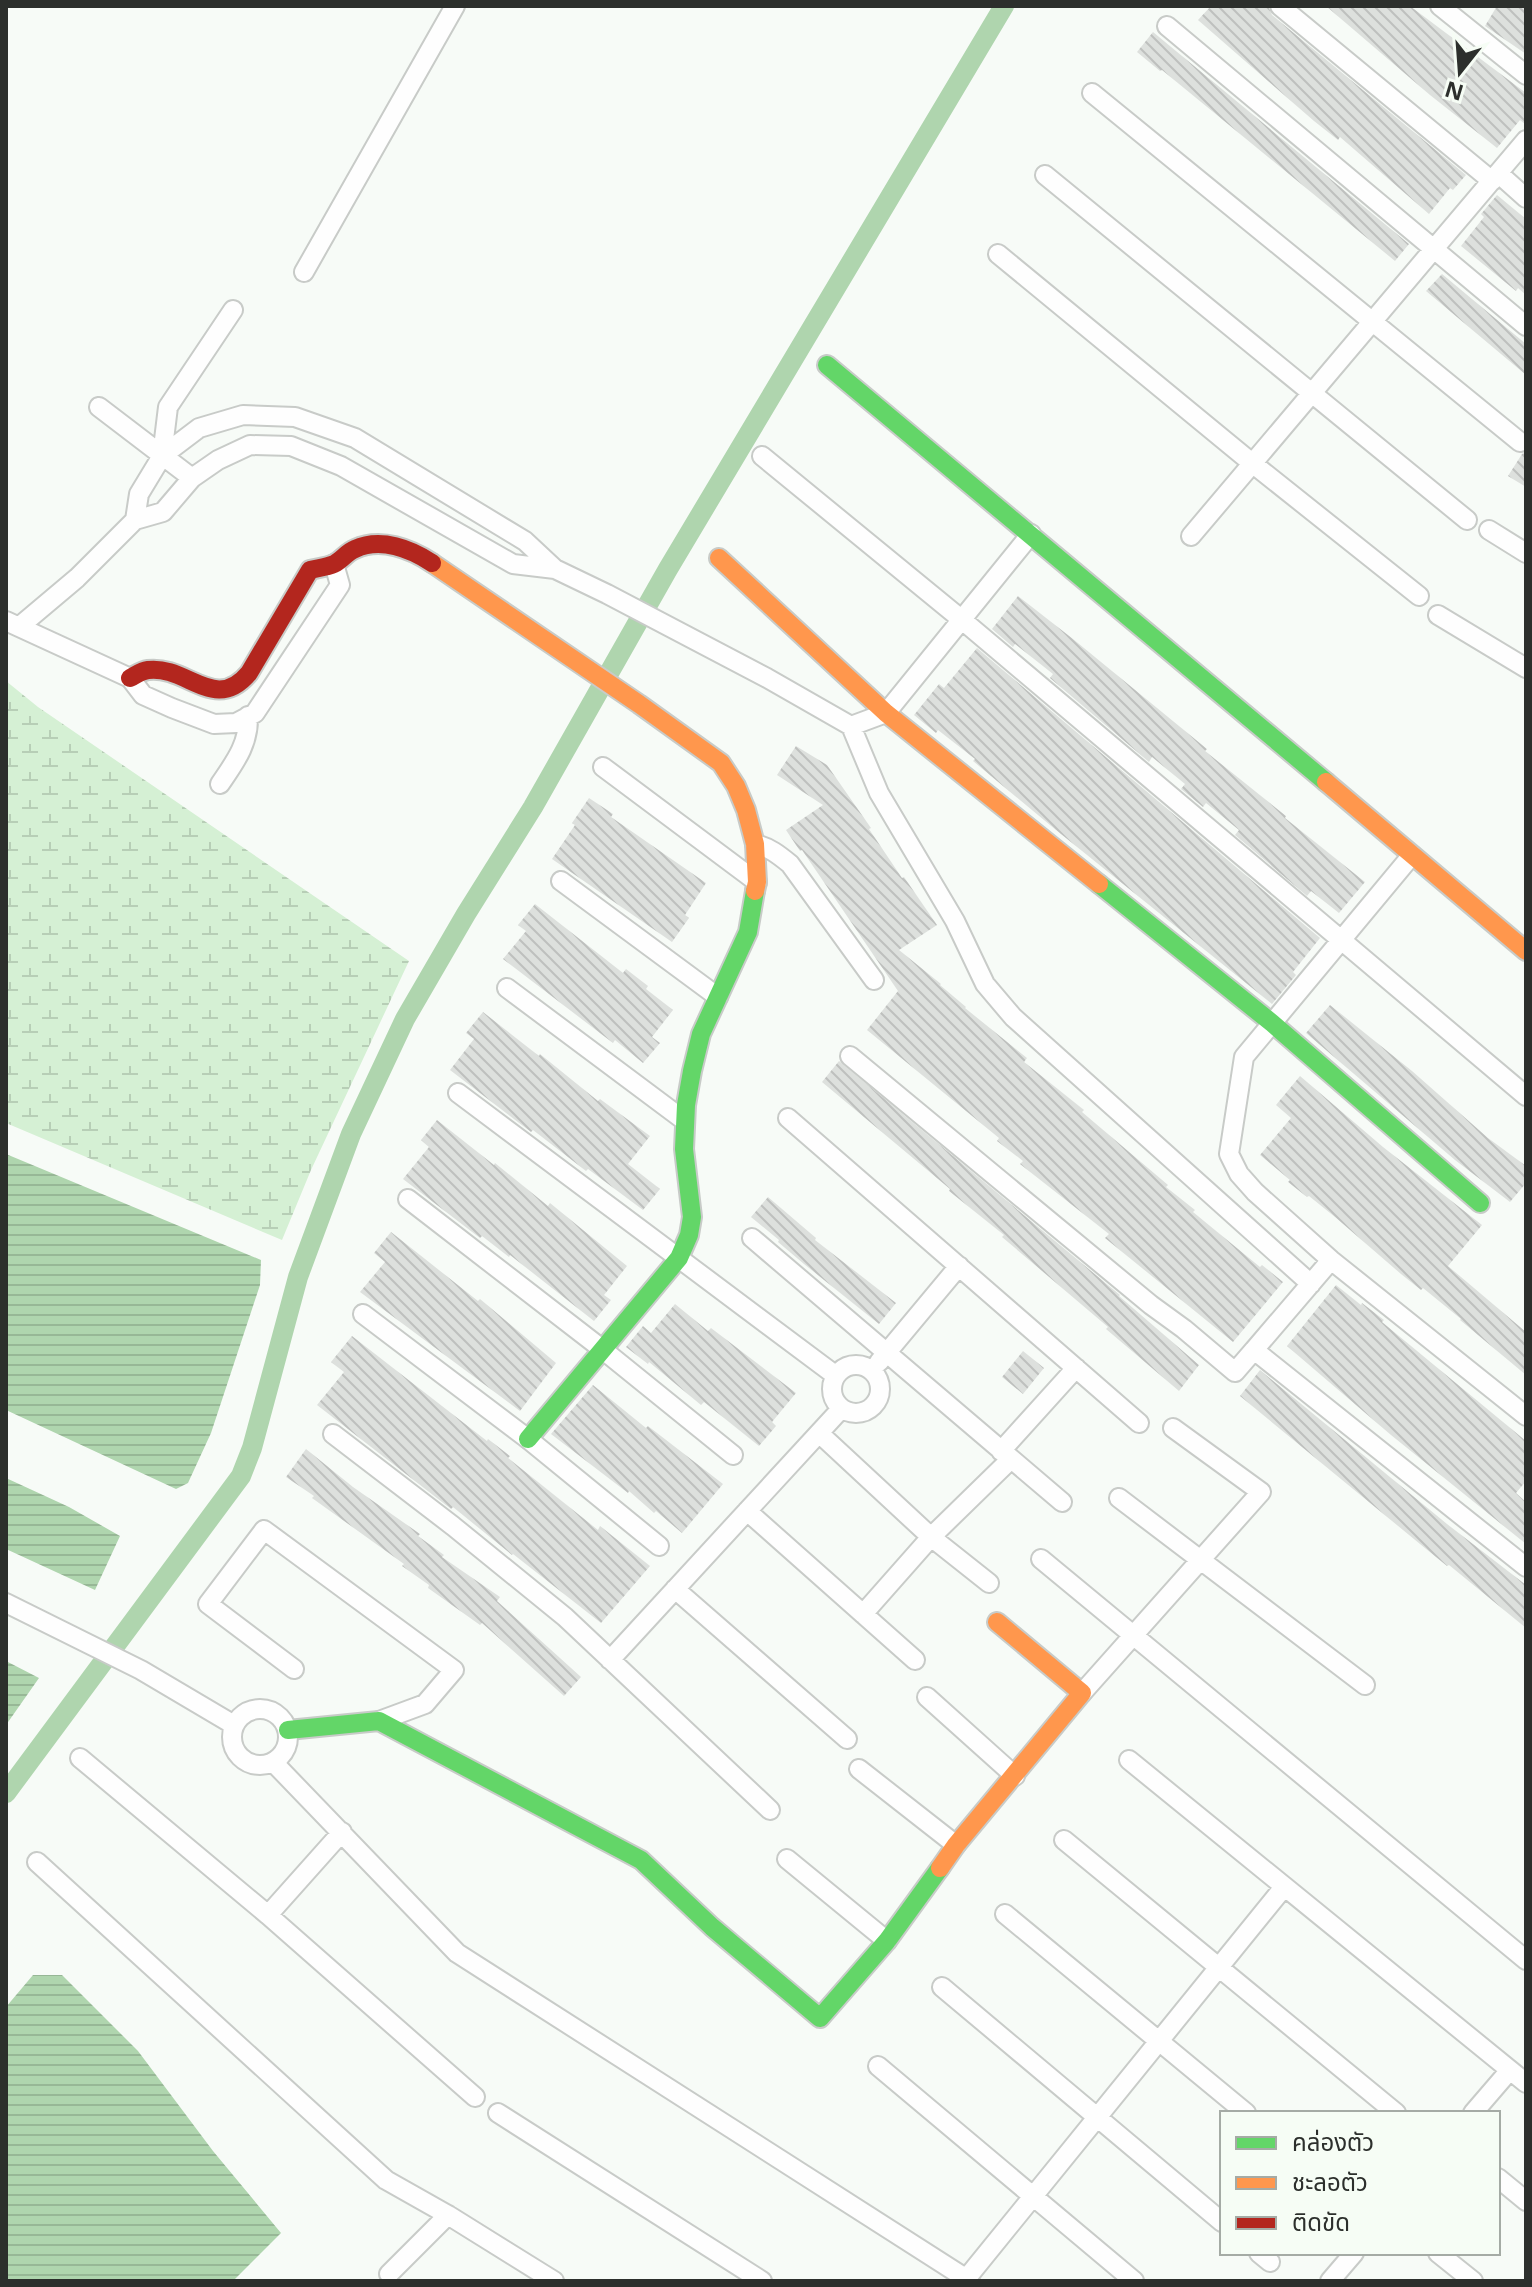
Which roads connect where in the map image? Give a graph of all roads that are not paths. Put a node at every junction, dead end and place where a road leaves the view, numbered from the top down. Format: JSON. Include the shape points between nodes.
{"nodes":[{"id":1,"x":455,"y":6,"type":"edge"},
{"id":2,"x":1280,"y":6,"type":"edge"},
{"id":3,"x":1440,"y":6,"type":"edge"},
{"id":4,"x":1462,"y":13,"type":"edge"},
{"id":5,"x":1167,"y":26,"type":"dead end"},
{"id":6,"x":1526,"y":75,"type":"edge"},
{"id":7,"x":1092,"y":93,"type":"dead end"},
{"id":8,"x":1526,"y":140,"type":"edge"},
{"id":9,"x":1045,"y":175,"type":"dead end"},
{"id":10,"x":1495,"y":177,"type":"junction"},
{"id":11,"x":1526,"y":198,"type":"edge"},
{"id":12,"x":1434,"y":249,"type":"junction"},
{"id":13,"x":998,"y":254,"type":"dead end"},
{"id":14,"x":304,"y":272,"type":"dead end"},
{"id":15,"x":233,"y":310,"type":"dead end"},
{"id":16,"x":1373,"y":322,"type":"junction"},
{"id":17,"x":1526,"y":326,"type":"edge"},
{"id":18,"x":827,"y":365,"type":"dead end"},
{"id":19,"x":1312,"y":393,"type":"junction"},
{"id":20,"x":99,"y":407,"type":"dead end"},
{"id":21,"x":355,"y":438,"type":"junction"},
{"id":22,"x":1520,"y":442,"type":"dead end"},
{"id":23,"x":162,"y":456,"type":"junction"},
{"id":24,"x":762,"y":456,"type":"dead end"},
{"id":25,"x":1252,"y":463,"type":"junction"},
{"id":26,"x":341,"y":466,"type":"junction"},
{"id":27,"x":192,"y":478,"type":"junction"},
{"id":28,"x":135,"y":520,"type":"junction"},
{"id":29,"x":1467,"y":520,"type":"dead end"},
{"id":30,"x":1489,"y":530,"type":"dead end"},
{"id":31,"x":1031,"y":534,"type":"junction"},
{"id":32,"x":1191,"y":536,"type":"dead end"},
{"id":33,"x":1526,"y":553,"type":"edge"},
{"id":34,"x":719,"y":558,"type":"dead end"},
{"id":35,"x":334,"y":564,"type":"junction"},
{"id":36,"x":555,"y":569,"type":"junction"},
{"id":37,"x":1419,"y":596,"type":"dead end"},
{"id":38,"x":1438,"y":615,"type":"dead end"},
{"id":39,"x":961,"y":619,"type":"junction"},
{"id":40,"x":13,"y":624,"type":"edge"},
{"id":41,"x":1526,"y":668,"type":"edge"},
{"id":42,"x":130,"y":678,"type":"junction"},
{"id":43,"x":200,"y":684,"type":"junction"},
{"id":44,"x":886,"y":713,"type":"junction"},
{"id":45,"x":189,"y":715,"type":"junction"},
{"id":46,"x":248,"y":716,"type":"junction"},
{"id":47,"x":851,"y":726,"type":"junction"},
{"id":48,"x":603,"y":767,"type":"dead end"},
{"id":49,"x":220,"y":784,"type":"dead end"},
{"id":50,"x":755,"y":844,"type":"junction"},
{"id":51,"x":1412,"y":855,"type":"junction"},
{"id":52,"x":561,"y":881,"type":"dead end"},
{"id":53,"x":757,"y":882,"type":"junction"},
{"id":54,"x":1341,"y":940,"type":"junction"},
{"id":55,"x":1526,"y":951,"type":"edge"},
{"id":56,"x":874,"y":980,"type":"dead end"},
{"id":57,"x":507,"y":988,"type":"dead end"},
{"id":58,"x":718,"y":997,"type":"junction"},
{"id":59,"x":1272,"y":1023,"type":"junction"},
{"id":60,"x":850,"y":1056,"type":"dead end"},
{"id":61,"x":458,"y":1093,"type":"dead end"},
{"id":62,"x":1526,"y":1096,"type":"edge"},
{"id":63,"x":788,"y":1118,"type":"dead end"},
{"id":64,"x":685,"y":1121,"type":"junction"},
{"id":65,"x":408,"y":1199,"type":"dead end"},
{"id":66,"x":1480,"y":1203,"type":"dead end"},
{"id":67,"x":752,"y":1238,"type":"dead end"},
{"id":68,"x":679,"y":1258,"type":"junction"},
{"id":69,"x":1331,"y":1260,"type":"junction"},
{"id":70,"x":959,"y":1266,"type":"junction"},
{"id":71,"x":1311,"y":1284,"type":"junction"},
{"id":72,"x":363,"y":1314,"type":"dead end"},
{"id":73,"x":602,"y":1349,"type":"junction"},
{"id":74,"x":1254,"y":1350,"type":"junction"},
{"id":75,"x":887,"y":1354,"type":"junction"},
{"id":76,"x":1076,"y":1368,"type":"junction"},
{"id":77,"x":872,"y":1370,"type":"junction"},
{"id":78,"x":835,"y":1375,"type":"junction"},
{"id":79,"x":841,"y":1409,"type":"junction"},
{"id":80,"x":1526,"y":1416,"type":"edge"},
{"id":81,"x":1139,"y":1423,"type":"dead end"},
{"id":82,"x":1173,"y":1428,"type":"dead end"},
{"id":83,"x":333,"y":1434,"type":"dead end"},
{"id":84,"x":820,"y":1434,"type":"junction"},
{"id":85,"x":528,"y":1439,"type":"junction"},
{"id":86,"x":733,"y":1455,"type":"dead end"},
{"id":87,"x":1006,"y":1455,"type":"junction"},
{"id":88,"x":1119,"y":1498,"type":"dead end"},
{"id":89,"x":1062,"y":1502,"type":"dead end"},
{"id":90,"x":747,"y":1511,"type":"junction"},
{"id":91,"x":931,"y":1537,"type":"junction"},
{"id":92,"x":659,"y":1546,"type":"dead end"},
{"id":93,"x":1041,"y":1559,"type":"dead end"},
{"id":94,"x":1201,"y":1560,"type":"junction"},
{"id":95,"x":1526,"y":1567,"type":"edge"},
{"id":96,"x":989,"y":1583,"type":"dead end"},
{"id":97,"x":675,"y":1589,"type":"junction"},
{"id":98,"x":6,"y":1603,"type":"edge"},
{"id":99,"x":863,"y":1614,"type":"junction"},
{"id":100,"x":997,"y":1622,"type":"dead end"},
{"id":101,"x":1133,"y":1636,"type":"junction"},
{"id":102,"x":610,"y":1660,"type":"junction"},
{"id":103,"x":915,"y":1660,"type":"dead end"},
{"id":104,"x":294,"y":1669,"type":"dead end"},
{"id":105,"x":1365,"y":1685,"type":"dead end"},
{"id":106,"x":1082,"y":1693,"type":"junction"},
{"id":107,"x":927,"y":1697,"type":"dead end"},
{"id":108,"x":379,"y":1721,"type":"junction"},
{"id":109,"x":234,"y":1725,"type":"junction"},
{"id":110,"x":288,"y":1730,"type":"junction"},
{"id":111,"x":847,"y":1739,"type":"dead end"},
{"id":112,"x":80,"y":1758,"type":"dead end"},
{"id":113,"x":1129,"y":1760,"type":"dead end"},
{"id":114,"x":273,"y":1762,"type":"junction"},
{"id":115,"x":859,"y":1769,"type":"dead end"},
{"id":116,"x":1015,"y":1776,"type":"junction"},
{"id":117,"x":770,"y":1810,"type":"dead end"},
{"id":118,"x":342,"y":1832,"type":"junction"},
{"id":119,"x":1064,"y":1840,"type":"dead end"},
{"id":120,"x":956,"y":1845,"type":"junction"},
{"id":121,"x":787,"y":1859,"type":"dead end"},
{"id":122,"x":37,"y":1862,"type":"dead end"},
{"id":123,"x":1284,"y":1887,"type":"junction"},
{"id":124,"x":1005,"y":1914,"type":"dead end"},
{"id":125,"x":268,"y":1915,"type":"junction"},
{"id":126,"x":887,"y":1941,"type":"junction"},
{"id":127,"x":1526,"y":1960,"type":"edge"},
{"id":128,"x":1219,"y":1967,"type":"junction"},
{"id":129,"x":942,"y":1987,"type":"dead end"},
{"id":130,"x":1159,"y":2041,"type":"junction"},
{"id":131,"x":878,"y":2066,"type":"dead end"},
{"id":132,"x":1510,"y":2070,"type":"junction"},
{"id":133,"x":1526,"y":2083,"type":"edge"},
{"id":134,"x":475,"y":2097,"type":"dead end"},
{"id":135,"x":1244,"y":2111,"type":"edge"},
{"id":136,"x":1394,"y":2111,"type":"edge"},
{"id":137,"x":1475,"y":2111,"type":"edge"},
{"id":138,"x":498,"y":2113,"type":"dead end"},
{"id":139,"x":1097,"y":2117,"type":"junction"},
{"id":140,"x":1500,"y":2180,"type":"edge"},
{"id":141,"x":1033,"y":2196,"type":"junction"},
{"id":142,"x":1526,"y":2201,"type":"edge"},
{"id":143,"x":448,"y":2215,"type":"junction"},
{"id":144,"x":1220,"y":2220,"type":"edge"},
{"id":145,"x":1352,"y":2255,"type":"edge"},
{"id":146,"x":1440,"y":2255,"type":"edge"},
{"id":147,"x":389,"y":2274,"type":"dead end"},
{"id":148,"x":968,"y":2280,"type":"edge"},
{"id":149,"x":1333,"y":2280,"type":"edge"},
{"id":150,"x":554,"y":2281,"type":"edge"},
{"id":151,"x":762,"y":2281,"type":"edge"},
{"id":152,"x":1134,"y":2281,"type":"edge"},
{"id":153,"x":1473,"y":2281,"type":"edge"}],
"edges":[{"from":1,"to":14,"type":"street"},
{"from":2,"to":10,"type":"street"},
{"from":3,"to":4,"type":"street"},
{"from":4,"to":6,"type":"street"},
{"from":5,"to":12,"type":"street"},
{"from":7,"to":16,"type":"street"},
{"from":8,"to":10,"type":"street"},
{"from":9,"to":19,"type":"street"},
{"from":10,"to":11,"type":"street"},
{"from":10,"to":12,"type":"street"},
{"from":12,"to":16,"type":"street"},
{"from":12,"to":17,"type":"street"},
{"from":13,"to":25,"type":"street"},
{"from":15,"to":23,"type":"street","via":[[168,407]]},
{"from":16,"to":19,"type":"street"},
{"from":16,"to":22,"type":"street"},
{"from":18,"to":31,"type":"street"},
{"from":19,"to":25,"type":"street"},
{"from":19,"to":29,"type":"street"},
{"from":20,"to":23,"type":"street"},
{"from":21,"to":23,"type":"street","via":[[295,417],[243,415],[199,428]]},
{"from":21,"to":26,"type":"street"},
{"from":21,"to":36,"type":"street","via":[[525,541]]},
{"from":23,"to":27,"type":"street"},
{"from":23,"to":28,"type":"street","via":[[139,494]]},
{"from":24,"to":39,"type":"street"},
{"from":25,"to":32,"type":"street"},
{"from":25,"to":37,"type":"street"},
{"from":26,"to":27,"type":"street","via":[[291,446],[250,445]]},
{"from":26,"to":36,"type":"street","via":[[513,564]]},
{"from":27,"to":28,"type":"street","via":[[163,512]]},
{"from":28,"to":40,"type":"street","via":[[77,578]]},
{"from":30,"to":33,"type":"street"},
{"from":31,"to":39,"type":"street"},
{"from":31,"to":51,"type":"street"},
{"from":34,"to":44,"type":"street"},
{"from":35,"to":43,"type":"street","via":[[310,570],[249,673],[235,687],[219,691]]},
{"from":35,"to":46,"type":"street","via":[[340,585],[255,713]]},
{"from":35,"to":50,"type":"street","via":[[356,548],[374,545],[396,545],[420,555],[721,763],[736,786]]},
{"from":36,"to":47,"type":"street"},
{"from":38,"to":41,"type":"street"},
{"from":39,"to":44,"type":"street"},
{"from":39,"to":54,"type":"street"},
{"from":40,"to":42,"type":"street"},
{"from":42,"to":43,"type":"street","via":[[158,670]]},
{"from":42,"to":45,"type":"street","via":[[143,695]]},
{"from":43,"to":45,"type":"street"},
{"from":44,"to":47,"type":"street"},
{"from":44,"to":59,"type":"street"},
{"from":45,"to":46,"type":"street","via":[[214,724],[236,723]]},
{"from":46,"to":49,"type":"street","via":[[242,752]]},
{"from":47,"to":71,"type":"street","via":[[879,793],[955,921],[985,984],[1013,1017]]},
{"from":48,"to":53,"type":"street"},
{"from":50,"to":53,"type":"street"},
{"from":50,"to":56,"type":"street","via":[[790,864]]},
{"from":51,"to":54,"type":"street"},
{"from":51,"to":55,"type":"street"},
{"from":52,"to":58,"type":"street"},
{"from":53,"to":58,"type":"street","via":[[748,932]]},
{"from":54,"to":59,"type":"street"},
{"from":54,"to":62,"type":"street"},
{"from":57,"to":64,"type":"street"},
{"from":58,"to":64,"type":"street","via":[[701,1034]]},
{"from":59,"to":66,"type":"street"},
{"from":59,"to":69,"type":"street","via":[[1244,1057],[1229,1154],[1255,1192]]},
{"from":60,"to":74,"type":"street","via":[[1235,1372]]},
{"from":61,"to":68,"type":"street"},
{"from":63,"to":70,"type":"street"},
{"from":64,"to":68,"type":"street","via":[[692,1217]]},
{"from":65,"to":73,"type":"street"},
{"from":67,"to":75,"type":"street"},
{"from":68,"to":73,"type":"street"},
{"from":68,"to":78,"type":"street"},
{"from":69,"to":71,"type":"street"},
{"from":69,"to":80,"type":"street"},
{"from":70,"to":75,"type":"street"},
{"from":70,"to":76,"type":"street"},
{"from":71,"to":74,"type":"street"},
{"from":72,"to":85,"type":"street"},
{"from":73,"to":85,"type":"street"},
{"from":73,"to":86,"type":"street"},
{"from":74,"to":95,"type":"street"},
{"from":75,"to":77,"type":"street"},
{"from":75,"to":87,"type":"street"},
{"from":76,"to":81,"type":"street"},
{"from":76,"to":87,"type":"street"},
{"from":77,"to":78,"type":"street","via":[[859,1364],[845,1366]]},
{"from":77,"to":79,"type":"street","via":[[880,1382],[873,1408],[860,1414]]},
{"from":78,"to":79,"type":"street","via":[[831,1389]]},
{"from":79,"to":84,"type":"street"},
{"from":82,"to":94,"type":"street","via":[[1261,1492]]},
{"from":83,"to":102,"type":"street","via":[[543,1599]]},
{"from":84,"to":90,"type":"street"},
{"from":84,"to":91,"type":"street"},
{"from":85,"to":92,"type":"street"},
{"from":87,"to":89,"type":"street"},
{"from":87,"to":91,"type":"street"},
{"from":88,"to":94,"type":"street"},
{"from":90,"to":97,"type":"street"},
{"from":90,"to":99,"type":"street"},
{"from":91,"to":96,"type":"street"},
{"from":91,"to":99,"type":"street"},
{"from":93,"to":101,"type":"street"},
{"from":94,"to":101,"type":"street"},
{"from":94,"to":105,"type":"street"},
{"from":97,"to":102,"type":"street"},
{"from":97,"to":111,"type":"street"},
{"from":98,"to":109,"type":"street","via":[[141,1670]]},
{"from":99,"to":103,"type":"street"},
{"from":100,"to":106,"type":"street"},
{"from":101,"to":106,"type":"street"},
{"from":101,"to":127,"type":"street"},
{"from":102,"to":117,"type":"street"},
{"from":104,"to":108,"type":"street","via":[[208,1604],[264,1530],[454,1670],[425,1704]]},
{"from":106,"to":116,"type":"street"},
{"from":107,"to":116,"type":"street"},
{"from":108,"to":110,"type":"street"},
{"from":108,"to":126,"type":"street","via":[[641,1860],[820,2018]]},
{"from":109,"to":110,"type":"street","via":[[243,1714],[260,1708],[278,1714]]},
{"from":109,"to":114,"type":"street","via":[[232,1739],[239,1756],[255,1765]]},
{"from":110,"to":114,"type":"street","via":[[286,1749]]},
{"from":112,"to":125,"type":"street"},
{"from":113,"to":123,"type":"street"},
{"from":114,"to":118,"type":"street"},
{"from":115,"to":120,"type":"street"},
{"from":116,"to":120,"type":"street"},
{"from":118,"to":125,"type":"street"},
{"from":118,"to":148,"type":"street","via":[[457,1953]]},
{"from":119,"to":128,"type":"street"},
{"from":120,"to":126,"type":"street"},
{"from":121,"to":126,"type":"street"},
{"from":122,"to":143,"type":"street","via":[[386,2180]]},
{"from":123,"to":128,"type":"street"},
{"from":123,"to":132,"type":"street"},
{"from":124,"to":130,"type":"street"},
{"from":125,"to":134,"type":"street"},
{"from":128,"to":130,"type":"street"},
{"from":128,"to":136,"type":"street"},
{"from":129,"to":139,"type":"street"},
{"from":130,"to":135,"type":"street"},
{"from":130,"to":139,"type":"street"},
{"from":131,"to":141,"type":"street"},
{"from":132,"to":133,"type":"street"},
{"from":132,"to":137,"type":"street"},
{"from":138,"to":151,"type":"street"},
{"from":139,"to":141,"type":"street"},
{"from":139,"to":144,"type":"street"},
{"from":140,"to":142,"type":"street"},
{"from":141,"to":148,"type":"street"},
{"from":141,"to":152,"type":"street"},
{"from":143,"to":147,"type":"street"},
{"from":143,"to":150,"type":"street"},
{"from":145,"to":149,"type":"street"},
{"from":146,"to":153,"type":"street"}]}
